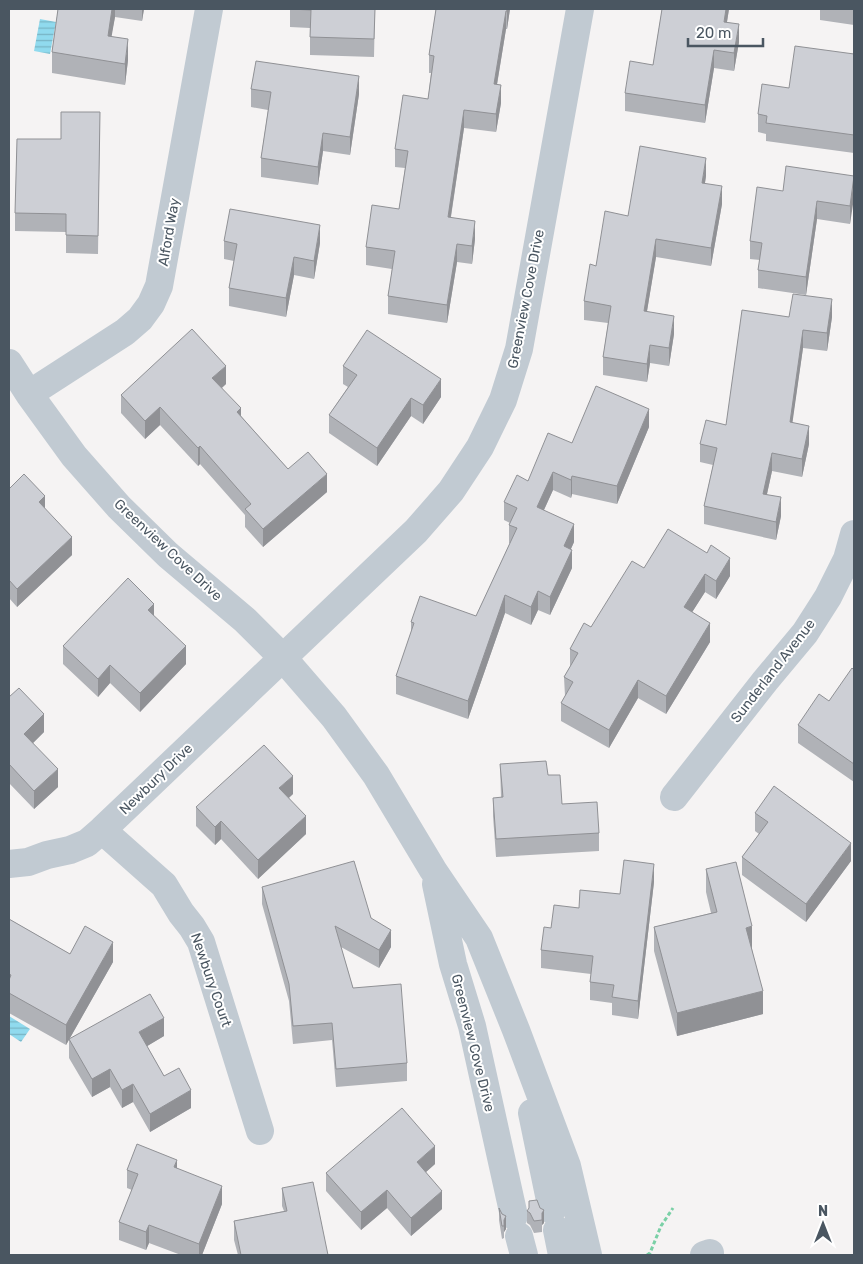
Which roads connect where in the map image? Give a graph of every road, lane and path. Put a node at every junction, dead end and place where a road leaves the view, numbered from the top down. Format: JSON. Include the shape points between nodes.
{"nodes":[{"id":1,"x":210,"y":9,"type":"edge"},
{"id":2,"x":580,"y":9,"type":"edge"},
{"id":3,"x":9,"y":362,"type":"edge"},
{"id":4,"x":29,"y":394,"type":"junction"},
{"id":5,"x":854,"y":534,"type":"edge"},
{"id":6,"x":283,"y":658,"type":"junction"},
{"id":7,"x":674,"y":797,"type":"dead end"},
{"id":8,"x":102,"y":830,"type":"junction"},
{"id":9,"x":9,"y":864,"type":"edge"},
{"id":10,"x":433,"y":870,"type":"junction"},
{"id":11,"x":516,"y":1030,"type":"junction"},
{"id":12,"x":260,"y":1130,"type":"dead end"},
{"id":13,"x":674,"y":1208,"type":"dead end"},
{"id":14,"x":557,"y":1232,"type":"edge"},
{"id":15,"x":519,"y":1236,"type":"edge"},
{"id":16,"x":588,"y":1255,"type":"edge"},
{"id":17,"x":647,"y":1255,"type":"edge"},
{"id":18,"x":704,"y":1255,"type":"edge"},
{"id":19,"x":710,"y":1255,"type":"edge"}],
"edges":[{"from":1,"to":4,"type":"street","name":"Alford Way","via":[[159,286],[151,304],[125,332]]},
{"from":2,"to":6,"type":"street","name":"Greenview Cove Drive","via":[[519,349],[503,400],[480,447],[451,492],[416,531]]},
{"from":3,"to":4,"type":"street","name":"Greenview Cove Drive"},
{"from":4,"to":6,"type":"street","name":"Greenview Cove Drive","via":[[74,456],[119,507]]},
{"from":5,"to":7,"type":"street","name":"Sunderland Avenue","via":[[847,559],[805,633]]},
{"from":6,"to":8,"type":"street","name":"Newbury Drive"},
{"from":6,"to":10,"type":"street","name":"Greenview Cove Drive","via":[[334,717],[376,774]]},
{"from":8,"to":9,"type":"street","name":"Newbury Drive","via":[[70,850]]},
{"from":8,"to":12,"type":"street","name":"Newbury Court","via":[[164,885],[200,942]]},
{"from":10,"to":11,"type":"street","name":"Greenview Cove Drive","via":[[479,938]]},
{"from":10,"to":15,"type":"street","name":"Greenview Cove Drive"},
{"from":11,"to":14,"type":"street","name":"Greenview Cove Drive"},
{"from":11,"to":16,"type":"street","name":"Greenview Cove Drive","via":[[567,1166]]},
{"from":13,"to":17,"type":"path"},
{"from":18,"to":19,"type":"street"}]}
